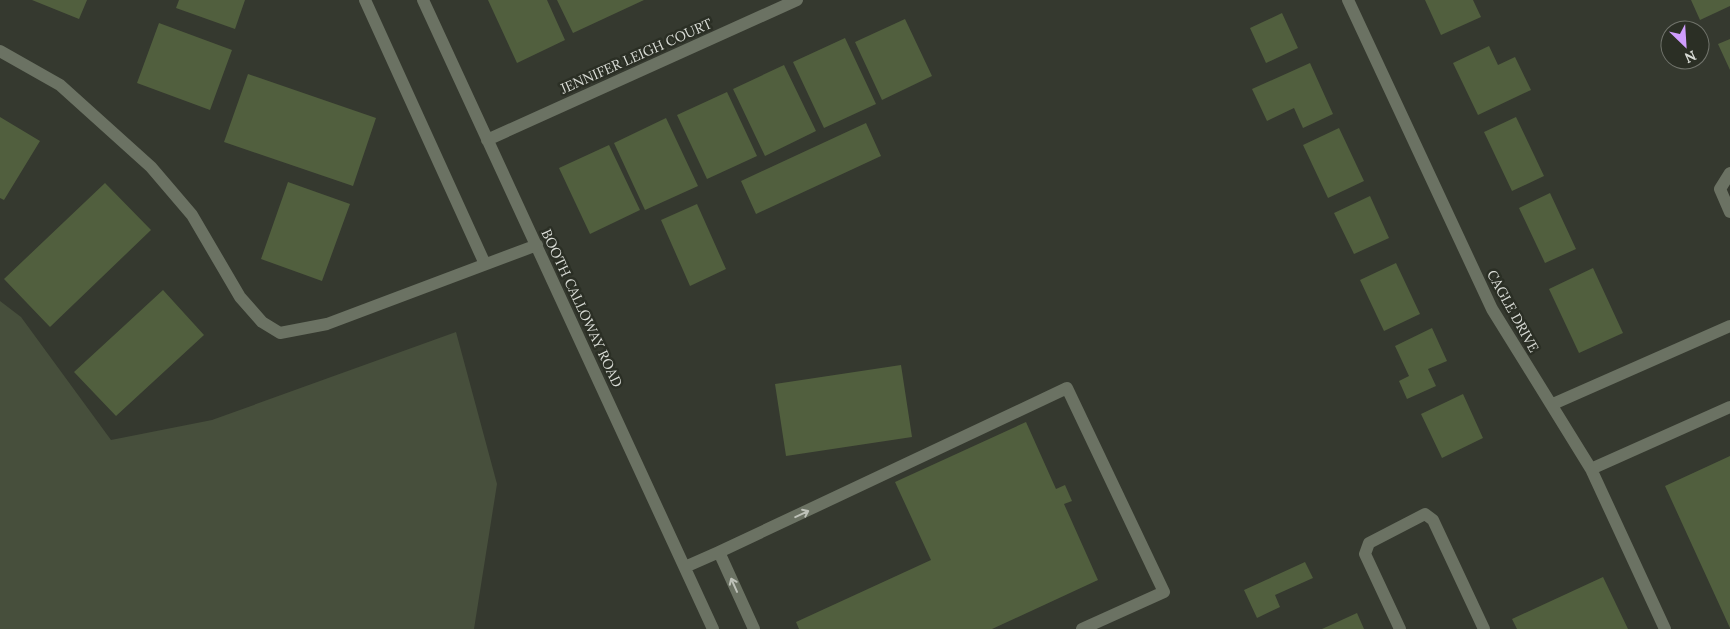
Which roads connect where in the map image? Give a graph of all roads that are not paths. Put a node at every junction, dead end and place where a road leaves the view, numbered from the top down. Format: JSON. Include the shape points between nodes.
{"nodes":[{"id":1,"x":365,"y":0,"type":"edge"},
{"id":2,"x":423,"y":0,"type":"edge"},
{"id":3,"x":797,"y":0,"type":"edge"},
{"id":4,"x":1348,"y":0,"type":"edge"},
{"id":5,"x":0,"y":50,"type":"edge"},
{"id":6,"x":487,"y":140,"type":"junction"},
{"id":7,"x":1730,"y":173,"type":"edge"},
{"id":8,"x":1730,"y":212,"type":"edge"},
{"id":9,"x":537,"y":245,"type":"junction"},
{"id":10,"x":485,"y":264,"type":"junction"},
{"id":11,"x":1730,"y":326,"type":"edge"},
{"id":12,"x":1553,"y":404,"type":"junction"},
{"id":13,"x":1730,"y":407,"type":"edge"},
{"id":14,"x":1591,"y":469,"type":"junction"},
{"id":15,"x":719,"y":552,"type":"junction"},
{"id":16,"x":685,"y":567,"type":"junction"},
{"id":17,"x":713,"y":629,"type":"edge"},
{"id":18,"x":754,"y":629,"type":"edge"},
{"id":19,"x":1082,"y":629,"type":"edge"},
{"id":20,"x":1400,"y":629,"type":"edge"},
{"id":21,"x":1484,"y":629,"type":"edge"},
{"id":22,"x":1665,"y":629,"type":"edge"}],
"edges":[{"from":1,"to":10,"type":"street"},
{"from":2,"to":6,"type":"street","name":"BOOTH CALLOWAY ROAD"},
{"from":3,"to":6,"type":"street","name":"JENNIFER LEIGH COURT"},
{"from":4,"to":12,"type":"street","name":"CAGLE DRIVE","via":[[1492,309]]},
{"from":5,"to":10,"type":"street","via":[[60,85],[151,167],[192,215],[240,297],[262,322],[280,333],[327,324]]},
{"from":6,"to":9,"type":"street","name":"BOOTH CALLOWAY ROAD"},
{"from":7,"to":8,"type":"street","via":[[1720,189]]},
{"from":9,"to":10,"type":"street"},
{"from":9,"to":16,"type":"street","name":"BOOTH CALLOWAY ROAD"},
{"from":11,"to":12,"type":"street"},
{"from":12,"to":14,"type":"street","name":"CAGLE DRIVE"},
{"from":13,"to":14,"type":"street"},
{"from":14,"to":22,"type":"street","name":"CAGLE DRIVE"},
{"from":15,"to":16,"type":"street"},
{"from":18,"to":15,"type":"street","one_way":true},
{"from":15,"to":19,"type":"street","one_way":true,"via":[[1067,388],[1164,592]]},
{"from":16,"to":17,"type":"street","name":"BOOTH CALLOWAY ROAD"},
{"from":20,"to":21,"type":"street","via":[[1365,554],[1369,543],[1425,514],[1433,520]]}]}
